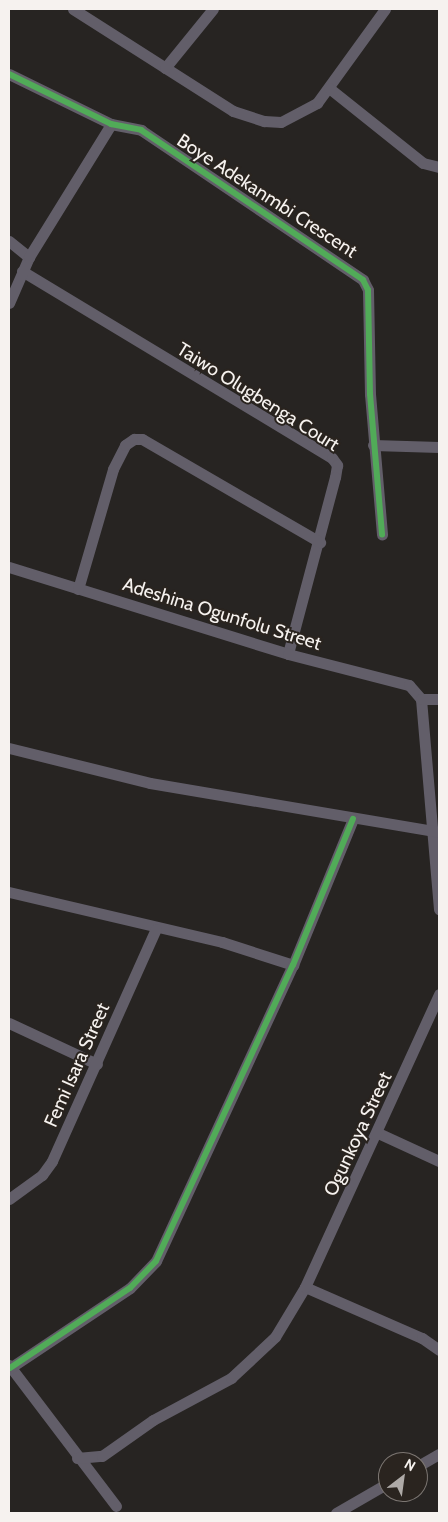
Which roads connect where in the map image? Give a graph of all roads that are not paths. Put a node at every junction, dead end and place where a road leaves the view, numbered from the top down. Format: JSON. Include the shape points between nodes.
{"nodes":[{"id":1,"x":73,"y":9,"type":"edge"},
{"id":2,"x":213,"y":9,"type":"edge"},
{"id":3,"x":385,"y":9,"type":"edge"},
{"id":4,"x":165,"y":68,"type":"junction"},
{"id":5,"x":9,"y":74,"type":"edge"},
{"id":6,"x":328,"y":88,"type":"junction"},
{"id":7,"x":111,"y":124,"type":"junction"},
{"id":8,"x":439,"y":167,"type":"edge"},
{"id":9,"x":9,"y":241,"type":"edge"},
{"id":10,"x":29,"y":258,"type":"junction"},
{"id":11,"x":22,"y":271,"type":"junction"},
{"id":12,"x":9,"y":303,"type":"edge"},
{"id":13,"x":373,"y":445,"type":"junction"},
{"id":14,"x":439,"y":447,"type":"edge"},
{"id":15,"x":382,"y":534,"type":"dead end"},
{"id":16,"x":320,"y":542,"type":"junction"},
{"id":17,"x":9,"y":567,"type":"edge"},
{"id":18,"x":78,"y":589,"type":"junction"},
{"id":19,"x":288,"y":654,"type":"junction"},
{"id":20,"x":421,"y":699,"type":"junction"},
{"id":21,"x":439,"y":699,"type":"edge"},
{"id":22,"x":9,"y":748,"type":"edge"},
{"id":23,"x":353,"y":819,"type":"junction"},
{"id":24,"x":434,"y":832,"type":"edge"},
{"id":25,"x":9,"y":892,"type":"edge"},
{"id":26,"x":439,"y":909,"type":"edge"},
{"id":27,"x":156,"y":929,"type":"junction"},
{"id":28,"x":293,"y":965,"type":"junction"},
{"id":29,"x":439,"y":994,"type":"edge"},
{"id":30,"x":9,"y":1023,"type":"edge"},
{"id":31,"x":25,"y":1029,"type":"junction"},
{"id":32,"x":9,"y":1034,"type":"edge"},
{"id":33,"x":97,"y":1064,"type":"junction"},
{"id":34,"x":378,"y":1133,"type":"junction"},
{"id":35,"x":439,"y":1161,"type":"edge"},
{"id":36,"x":9,"y":1198,"type":"edge"},
{"id":37,"x":305,"y":1287,"type":"junction"},
{"id":38,"x":439,"y":1350,"type":"edge"},
{"id":39,"x":10,"y":1366,"type":"edge"},
{"id":40,"x":439,"y":1454,"type":"edge"},
{"id":41,"x":77,"y":1458,"type":"junction"},
{"id":42,"x":428,"y":1460,"type":"edge"},
{"id":43,"x":378,"y":1489,"type":"edge"},
{"id":44,"x":116,"y":1506,"type":"dead end"},
{"id":45,"x":336,"y":1513,"type":"edge"}],
"edges":[{"from":1,"to":4,"type":"street"},
{"from":2,"to":4,"type":"street"},
{"from":3,"to":6,"type":"street"},
{"from":4,"to":6,"type":"street","via":[[233,110],[264,121],[289,119],[317,102]]},
{"from":5,"to":7,"type":"street","name":"Boye Adekanmbi Crescent"},
{"from":6,"to":8,"type":"street","via":[[423,163]]},
{"from":7,"to":10,"type":"street"},
{"from":7,"to":13,"type":"street","name":"Boye Adekanmbi Crescent","via":[[130,125],[141,130],[363,280],[368,290]]},
{"from":9,"to":10,"type":"street"},
{"from":10,"to":11,"type":"street"},
{"from":11,"to":12,"type":"street"},
{"from":11,"to":16,"type":"street","name":"Taiwo Olugbenga Court","via":[[332,458],[337,465]]},
{"from":13,"to":14,"type":"street"},
{"from":13,"to":15,"type":"street","name":"Boye Adekanmbi Crescent"},
{"from":16,"to":18,"type":"street","via":[[142,439],[134,439],[125,444],[113,469]]},
{"from":16,"to":19,"type":"street","name":"Taiwo Olugbenga Court"},
{"from":17,"to":18,"type":"street","name":"Adeshina Ogunfolu Street"},
{"from":18,"to":19,"type":"street","name":"Adeshina Ogunfolu Street"},
{"from":19,"to":20,"type":"street","name":"Adeshina Ogunfolu Street","via":[[409,685]]},
{"from":20,"to":21,"type":"street"},
{"from":20,"to":24,"type":"street"},
{"from":22,"to":23,"type":"street","via":[[150,783]]},
{"from":23,"to":24,"type":"street"},
{"from":23,"to":28,"type":"street"},
{"from":24,"to":26,"type":"street"},
{"from":25,"to":27,"type":"street"},
{"from":27,"to":28,"type":"street","via":[[222,942]]},
{"from":27,"to":33,"type":"street","name":"Femi Isara Street"},
{"from":28,"to":39,"type":"street","via":[[156,1261],[130,1288]]},
{"from":29,"to":34,"type":"street","name":"Ogunkoya Street"},
{"from":30,"to":31,"type":"street"},
{"from":31,"to":32,"type":"street"},
{"from":31,"to":33,"type":"street"},
{"from":33,"to":36,"type":"street","name":"Femi Isara Street","via":[[52,1161],[42,1175]]},
{"from":34,"to":35,"type":"street"},
{"from":34,"to":37,"type":"street","name":"Ogunkoya Street"},
{"from":37,"to":38,"type":"street","via":[[422,1338]]},
{"from":37,"to":41,"type":"street","name":"Ogunkoya Street","via":[[275,1338],[231,1378],[153,1420],[102,1456]]},
{"from":39,"to":41,"type":"street"},
{"from":40,"to":42,"type":"street"},
{"from":41,"to":44,"type":"street"},
{"from":43,"to":45,"type":"street"}]}
